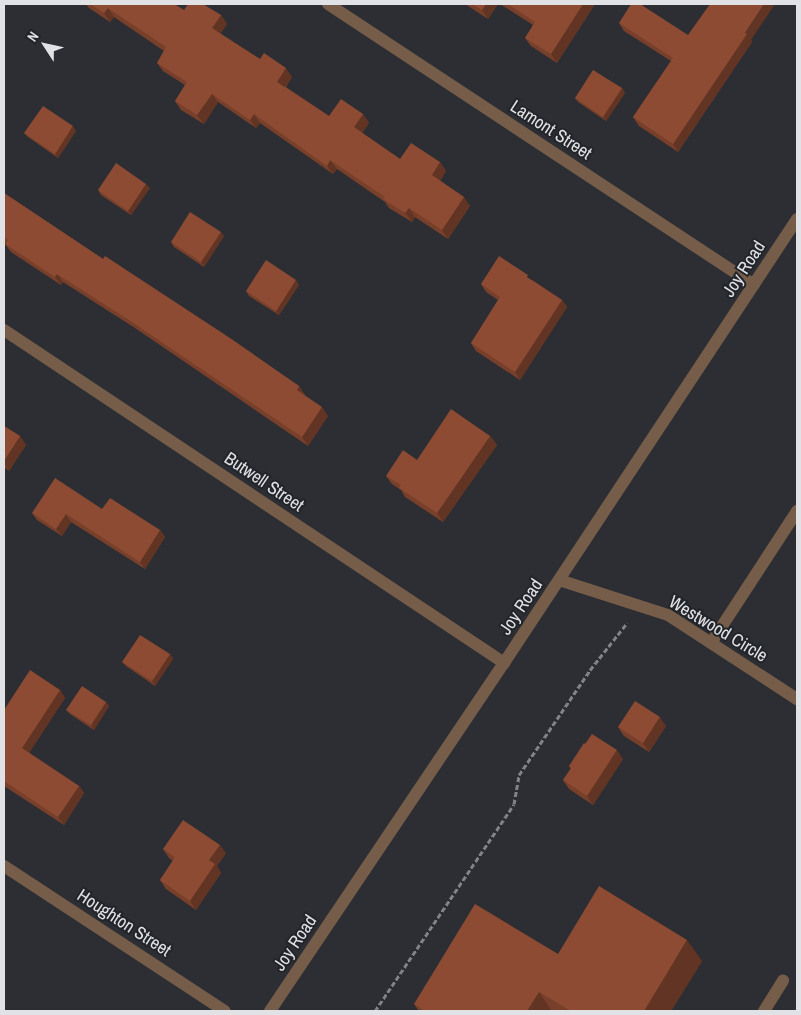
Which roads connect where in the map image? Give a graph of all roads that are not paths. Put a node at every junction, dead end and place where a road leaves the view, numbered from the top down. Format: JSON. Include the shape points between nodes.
{"nodes":[{"id":1,"x":328,"y":4,"type":"edge"},
{"id":2,"x":797,"y":220,"type":"edge"},
{"id":3,"x":754,"y":285,"type":"junction"},
{"id":4,"x":4,"y":330,"type":"edge"},
{"id":5,"x":797,"y":510,"type":"edge"},
{"id":6,"x":559,"y":580,"type":"junction"},
{"id":7,"x":711,"y":643,"type":"junction"},
{"id":8,"x":504,"y":663,"type":"junction"},
{"id":9,"x":796,"y":696,"type":"edge"},
{"id":10,"x":4,"y":866,"type":"edge"},
{"id":11,"x":784,"y":981,"type":"dead end"},
{"id":12,"x":226,"y":1011,"type":"edge"},
{"id":13,"x":270,"y":1011,"type":"edge"},
{"id":14,"x":764,"y":1011,"type":"edge"}],
"edges":[{"from":1,"to":3,"type":"street","name":"Lamont Street"},
{"from":2,"to":3,"type":"street","name":"Joy Road"},
{"from":3,"to":6,"type":"street","name":"Joy Road"},
{"from":4,"to":8,"type":"street","name":"Butwell Street"},
{"from":5,"to":7,"type":"street"},
{"from":6,"to":7,"type":"street","name":"Westwood Circle","via":[[668,615]]},
{"from":6,"to":8,"type":"street","name":"Joy Road"},
{"from":7,"to":9,"type":"street","name":"Westwood Circle"},
{"from":8,"to":13,"type":"street","name":"Joy Road"},
{"from":10,"to":12,"type":"street","name":"Houghton Street"},
{"from":11,"to":14,"type":"street"}]}
